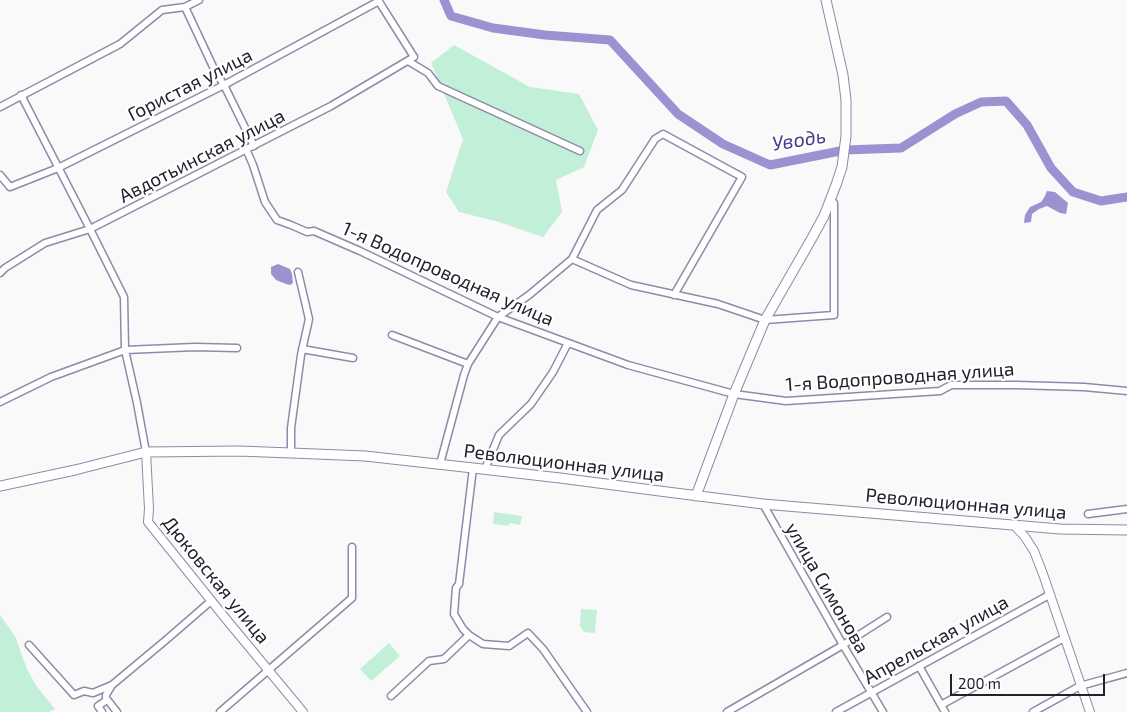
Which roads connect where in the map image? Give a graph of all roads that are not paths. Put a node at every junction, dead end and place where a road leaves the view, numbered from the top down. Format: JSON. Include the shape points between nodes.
{"nodes":[{"id":1,"x":199,"y":0,"type":"edge"},
{"id":2,"x":379,"y":0,"type":"edge"},
{"id":3,"x":826,"y":0,"type":"edge"},
{"id":4,"x":185,"y":7,"type":"junction"},
{"id":5,"x":411,"y":59,"type":"junction"},
{"id":6,"x":224,"y":86,"type":"junction"},
{"id":7,"x":21,"y":95,"type":"junction"},
{"id":8,"x":0,"y":107,"type":"edge"},
{"id":9,"x":254,"y":146,"type":"junction"},
{"id":10,"x":246,"y":149,"type":"junction"},
{"id":11,"x":580,"y":152,"type":"dead end"},
{"id":12,"x":58,"y":168,"type":"junction"},
{"id":13,"x":0,"y":175,"type":"edge"},
{"id":14,"x":834,"y":203,"type":"dead end"},
{"id":15,"x":90,"y":229,"type":"junction"},
{"id":16,"x":572,"y":259,"type":"junction"},
{"id":17,"x":0,"y":262,"type":"edge"},
{"id":18,"x":3,"y":271,"type":"edge"},
{"id":19,"x":298,"y":272,"type":"dead end"},
{"id":20,"x":674,"y":295,"type":"junction"},
{"id":21,"x":498,"y":316,"type":"junction"},
{"id":22,"x":765,"y":320,"type":"junction"},
{"id":23,"x":392,"y":335,"type":"dead end"},
{"id":24,"x":568,"y":343,"type":"junction"},
{"id":25,"x":237,"y":348,"type":"dead end"},
{"id":26,"x":302,"y":349,"type":"junction"},
{"id":27,"x":125,"y":350,"type":"junction"},
{"id":28,"x":353,"y":358,"type":"dead end"},
{"id":29,"x":468,"y":364,"type":"junction"},
{"id":30,"x":1127,"y":391,"type":"edge"},
{"id":31,"x":734,"y":394,"type":"junction"},
{"id":32,"x":0,"y":402,"type":"edge"},
{"id":33,"x":146,"y":452,"type":"junction"},
{"id":34,"x":291,"y":453,"type":"junction"},
{"id":35,"x":440,"y":464,"type":"junction"},
{"id":36,"x":473,"y":468,"type":"junction"},
{"id":37,"x":485,"y":469,"type":"junction"},
{"id":38,"x":0,"y":486,"type":"edge"},
{"id":39,"x":696,"y":496,"type":"junction"},
{"id":40,"x":762,"y":504,"type":"junction"},
{"id":41,"x":1127,"y":509,"type":"edge"},
{"id":42,"x":1088,"y":514,"type":"dead end"},
{"id":43,"x":1015,"y":526,"type":"junction"},
{"id":44,"x":1127,"y":530,"type":"edge"},
{"id":45,"x":352,"y":547,"type":"dead end"},
{"id":46,"x":1049,"y":595,"type":"junction"},
{"id":47,"x":211,"y":601,"type":"junction"},
{"id":48,"x":887,"y":618,"type":"dead end"},
{"id":49,"x":469,"y":635,"type":"junction"},
{"id":50,"x":1064,"y":638,"type":"junction"},
{"id":51,"x":29,"y":645,"type":"dead end"},
{"id":52,"x":843,"y":645,"type":"junction"},
{"id":53,"x":919,"y":666,"type":"junction"},
{"id":54,"x":269,"y":670,"type":"junction"},
{"id":55,"x":1127,"y":673,"type":"edge"},
{"id":56,"x":112,"y":685,"type":"junction"},
{"id":57,"x":1080,"y":686,"type":"junction"},
{"id":58,"x":871,"y":693,"type":"junction"},
{"id":59,"x":391,"y":696,"type":"dead end"},
{"id":60,"x":107,"y":700,"type":"junction"},
{"id":61,"x":941,"y":705,"type":"junction"},
{"id":62,"x":102,"y":712,"type":"edge"},
{"id":63,"x":117,"y":712,"type":"edge"},
{"id":64,"x":220,"y":712,"type":"edge"},
{"id":65,"x":303,"y":712,"type":"edge"},
{"id":66,"x":587,"y":712,"type":"edge"},
{"id":67,"x":726,"y":712,"type":"edge"},
{"id":68,"x":836,"y":712,"type":"edge"},
{"id":69,"x":883,"y":712,"type":"edge"},
{"id":70,"x":945,"y":712,"type":"edge"},
{"id":71,"x":1033,"y":712,"type":"edge"},
{"id":72,"x":1090,"y":712,"type":"edge"}],
"edges":[{"from":1,"to":4,"type":"street"},
{"from":2,"to":5,"type":"street"},
{"from":2,"to":6,"type":"street","name":"Гористая улица"},
{"from":3,"to":22,"type":"main road","via":[[846,100],[842,167],[824,216]]},
{"from":4,"to":6,"type":"street"},
{"from":4,"to":7,"type":"street","via":[[162,10],[120,44]]},
{"from":5,"to":9,"type":"street","name":"Авдотьинская улица","via":[[332,106]]},
{"from":5,"to":11,"type":"street","via":[[438,86]]},
{"from":6,"to":9,"type":"street"},
{"from":6,"to":12,"type":"street","name":"Гористая улица"},
{"from":7,"to":8,"type":"street"},
{"from":7,"to":12,"type":"street"},
{"from":9,"to":10,"type":"street","name":"Авдотьинская улица"},
{"from":10,"to":15,"type":"street","name":"Авдотьинская улица"},
{"from":10,"to":21,"type":"street","name":"1-я Водопроводная улица","via":[[265,202],[276,220],[307,232],[314,230]]},
{"from":12,"to":13,"type":"street","name":"Гористая улица","via":[[10,188]]},
{"from":12,"to":15,"type":"street"},
{"from":14,"to":22,"type":"street","via":[[834,315]]},
{"from":15,"to":18,"type":"street","name":"Авдотьинская улица","via":[[45,243]]},
{"from":15,"to":27,"type":"street","via":[[124,297]]},
{"from":16,"to":20,"type":"street","via":[[631,285]]},
{"from":16,"to":20,"type":"street","via":[[597,210],[622,190],[654,138],[663,134],[742,177]]},
{"from":16,"to":21,"type":"street"},
{"from":17,"to":18,"type":"street"},
{"from":19,"to":26,"type":"street","via":[[309,319]]},
{"from":20,"to":22,"type":"street","via":[[718,304]]},
{"from":21,"to":24,"type":"street","name":"1-я Водопроводная улица"},
{"from":21,"to":29,"type":"street"},
{"from":22,"to":31,"type":"main road"},
{"from":23,"to":29,"type":"street"},
{"from":24,"to":31,"type":"street","name":"1-я Водопроводная улица","via":[[628,365]]},
{"from":24,"to":37,"type":"street","via":[[530,404],[499,435]]},
{"from":25,"to":27,"type":"street"},
{"from":26,"to":28,"type":"street"},
{"from":26,"to":34,"type":"street","via":[[291,428]]},
{"from":27,"to":32,"type":"street","via":[[51,377]]},
{"from":27,"to":33,"type":"street"},
{"from":29,"to":35,"type":"street"},
{"from":30,"to":31,"type":"street","name":"1-я Водопроводная улица","via":[[1016,384],[951,385],[940,391],[786,401]]},
{"from":31,"to":39,"type":"main road"},
{"from":33,"to":34,"type":"main road","name":"Революционная улица"},
{"from":33,"to":38,"type":"main road","name":"Революционная улица"},
{"from":33,"to":47,"type":"street","name":"Дюковская улица","via":[[148,522]]},
{"from":34,"to":35,"type":"main road","name":"Революционная улица"},
{"from":35,"to":36,"type":"main road","name":"Революционная улица"},
{"from":36,"to":37,"type":"main road","name":"Революционная улица"},
{"from":36,"to":49,"type":"street","via":[[454,614]]},
{"from":37,"to":39,"type":"main road","name":"Революционная улица"},
{"from":39,"to":40,"type":"main road","name":"Революционная улица"},
{"from":40,"to":43,"type":"main road","name":"Революционная улица"},
{"from":40,"to":52,"type":"street","name":"улица Симонова"},
{"from":41,"to":42,"type":"street"},
{"from":43,"to":44,"type":"main road","name":"Революционная улица"},
{"from":43,"to":46,"type":"street","via":[[1034,551]]},
{"from":45,"to":54,"type":"street","via":[[352,598]]},
{"from":46,"to":50,"type":"street"},
{"from":46,"to":53,"type":"street","name":"Апрельская улица"},
{"from":47,"to":54,"type":"street","name":"Дюковская улица"},
{"from":47,"to":56,"type":"street"},
{"from":48,"to":52,"type":"street"},
{"from":49,"to":59,"type":"street","via":[[444,659],[429,661]]},
{"from":49,"to":66,"type":"street","via":[[483,644],[509,646],[528,633]]},
{"from":50,"to":57,"type":"street"},
{"from":50,"to":61,"type":"street"},
{"from":51,"to":56,"type":"street","via":[[74,695],[84,691],[93,693]]},
{"from":52,"to":58,"type":"street","name":"улица Симонова"},
{"from":52,"to":67,"type":"street"},
{"from":53,"to":58,"type":"street","name":"Апрельская улица"},
{"from":53,"to":61,"type":"street"},
{"from":54,"to":64,"type":"street"},
{"from":54,"to":65,"type":"street","name":"Дюковская улица"},
{"from":55,"to":57,"type":"street"},
{"from":56,"to":60,"type":"street","via":[[106,695]]},
{"from":57,"to":71,"type":"street"},
{"from":57,"to":72,"type":"street"},
{"from":58,"to":68,"type":"street","name":"Апрельская улица"},
{"from":58,"to":69,"type":"street","name":"улица Симонова"},
{"from":60,"to":62,"type":"street","via":[[98,706]]},
{"from":60,"to":63,"type":"street"},
{"from":61,"to":70,"type":"street"}]}
